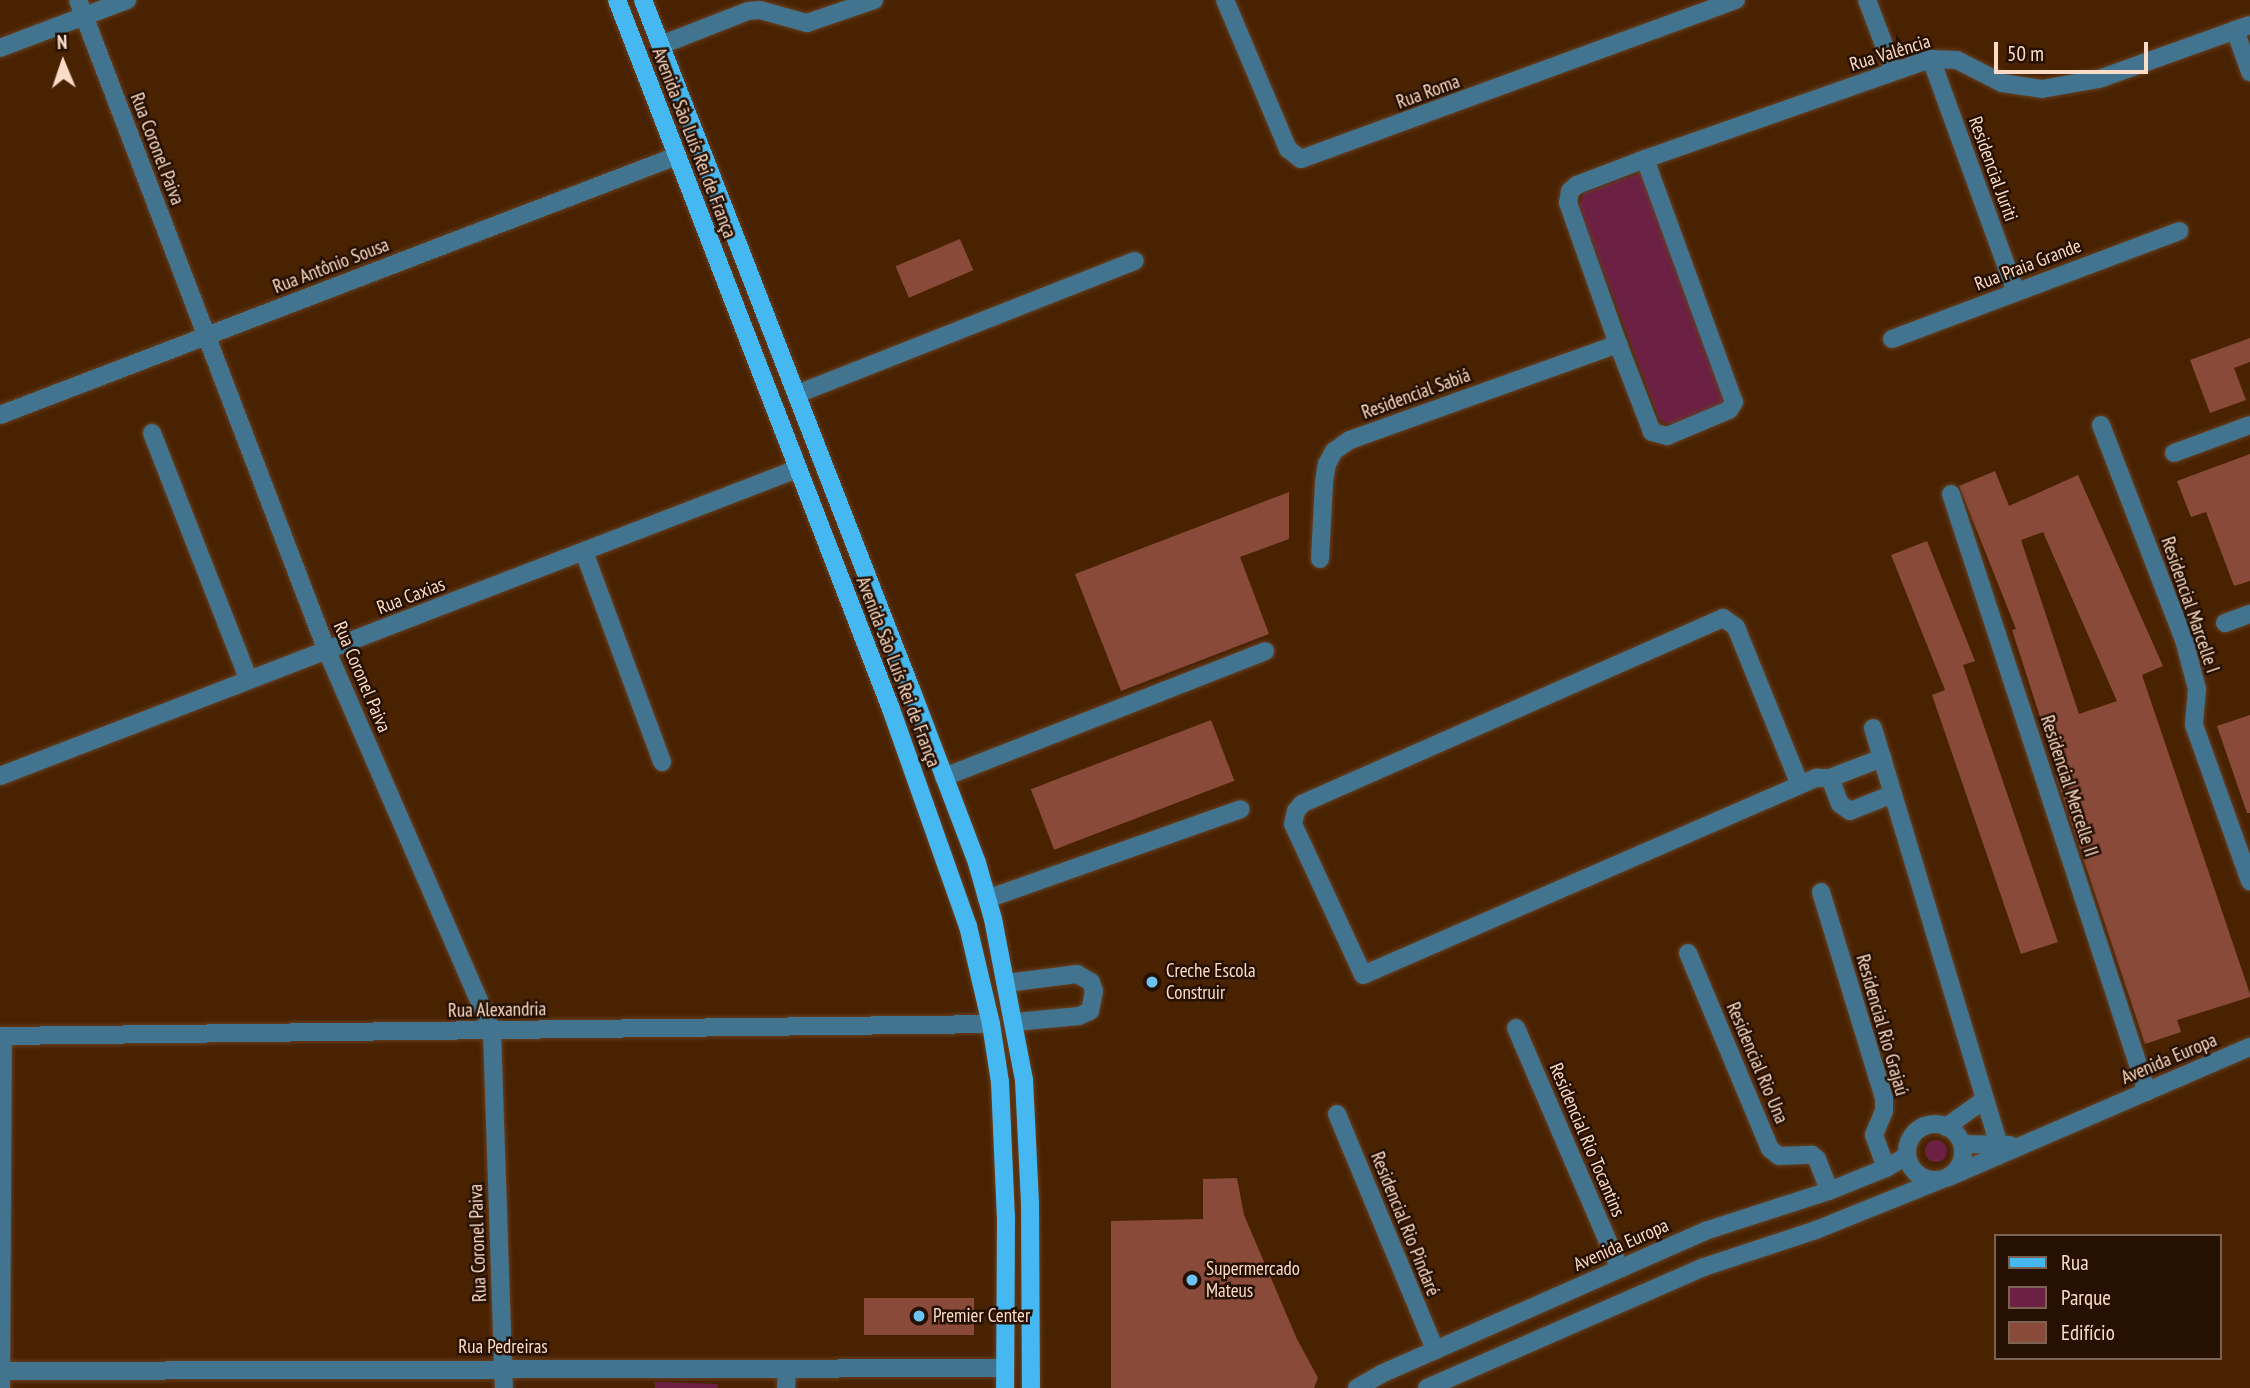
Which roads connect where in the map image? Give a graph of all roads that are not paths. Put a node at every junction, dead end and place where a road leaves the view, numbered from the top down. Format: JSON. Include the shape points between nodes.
{"nodes":[{"id":1,"x":127,"y":0,"type":"edge"},
{"id":2,"x":617,"y":0,"type":"edge"},
{"id":3,"x":643,"y":0,"type":"edge"},
{"id":4,"x":874,"y":0,"type":"edge"},
{"id":5,"x":1225,"y":0,"type":"edge"},
{"id":6,"x":1736,"y":0,"type":"edge"},
{"id":7,"x":1867,"y":0,"type":"edge"},
{"id":8,"x":81,"y":8,"type":"edge"},
{"id":9,"x":2242,"y":28,"type":"edge"},
{"id":10,"x":661,"y":46,"type":"junction"},
{"id":11,"x":0,"y":48,"type":"edge"},
{"id":12,"x":1931,"y":59,"type":"junction"},
{"id":13,"x":1894,"y":71,"type":"junction"},
{"id":14,"x":2250,"y":72,"type":"edge"},
{"id":15,"x":677,"y":156,"type":"junction"},
{"id":16,"x":1645,"y":159,"type":"junction"},
{"id":17,"x":2179,"y":231,"type":"dead end"},
{"id":18,"x":1135,"y":261,"type":"dead end"},
{"id":19,"x":2016,"y":292,"type":"junction"},
{"id":20,"x":206,"y":337,"type":"junction"},
{"id":21,"x":1892,"y":339,"type":"dead end"},
{"id":22,"x":1618,"y":344,"type":"junction"},
{"id":23,"x":797,"y":394,"type":"junction"},
{"id":24,"x":0,"y":415,"type":"edge"},
{"id":25,"x":2101,"y":425,"type":"dead end"},
{"id":26,"x":2250,"y":425,"type":"edge"},
{"id":27,"x":152,"y":433,"type":"dead end"},
{"id":28,"x":2174,"y":453,"type":"dead end"},
{"id":29,"x":797,"y":469,"type":"junction"},
{"id":30,"x":1951,"y":494,"type":"dead end"},
{"id":31,"x":1320,"y":559,"type":"dead end"},
{"id":32,"x":587,"y":560,"type":"junction"},
{"id":33,"x":2250,"y":614,"type":"edge"},
{"id":34,"x":2225,"y":623,"type":"dead end"},
{"id":35,"x":327,"y":651,"type":"junction"},
{"id":36,"x":1265,"y":651,"type":"dead end"},
{"id":37,"x":249,"y":680,"type":"junction"},
{"id":38,"x":1873,"y":728,"type":"dead end"},
{"id":39,"x":1882,"y":758,"type":"junction"},
{"id":40,"x":662,"y":762,"type":"dead end"},
{"id":41,"x":0,"y":776,"type":"edge"},
{"id":42,"x":944,"y":777,"type":"junction"},
{"id":43,"x":1830,"y":778,"type":"junction"},
{"id":44,"x":1800,"y":785,"type":"junction"},
{"id":45,"x":1892,"y":794,"type":"junction"},
{"id":46,"x":1241,"y":809,"type":"dead end"},
{"id":47,"x":2250,"y":881,"type":"edge"},
{"id":48,"x":1821,"y":892,"type":"dead end"},
{"id":49,"x":987,"y":900,"type":"junction"},
{"id":50,"x":1688,"y":953,"type":"dead end"},
{"id":51,"x":1006,"y":983,"type":"junction"},
{"id":52,"x":1015,"y":1022,"type":"junction"},
{"id":53,"x":991,"y":1024,"type":"junction"},
{"id":54,"x":1516,"y":1028,"type":"dead end"},
{"id":55,"x":492,"y":1031,"type":"junction"},
{"id":56,"x":2,"y":1036,"type":"edge"},
{"id":57,"x":2250,"y":1047,"type":"edge"},
{"id":58,"x":2147,"y":1092,"type":"junction"},
{"id":59,"x":1984,"y":1100,"type":"junction"},
{"id":60,"x":1337,"y":1114,"type":"dead end"},
{"id":61,"x":1946,"y":1127,"type":"junction"},
{"id":62,"x":1962,"y":1144,"type":"junction"},
{"id":63,"x":1998,"y":1151,"type":"junction"},
{"id":64,"x":1907,"y":1156,"type":"junction"},
{"id":65,"x":1886,"y":1168,"type":"junction"},
{"id":66,"x":1944,"y":1179,"type":"junction"},
{"id":67,"x":1829,"y":1191,"type":"junction"},
{"id":68,"x":1620,"y":1269,"type":"junction"},
{"id":69,"x":1435,"y":1350,"type":"junction"},
{"id":70,"x":504,"y":1367,"type":"junction"},
{"id":71,"x":1005,"y":1368,"type":"junction"},
{"id":72,"x":786,"y":1369,"type":"junction"},
{"id":73,"x":0,"y":1371,"type":"edge"},
{"id":74,"x":1,"y":1388,"type":"edge"},
{"id":75,"x":504,"y":1388,"type":"edge"},
{"id":76,"x":786,"y":1388,"type":"edge"},
{"id":77,"x":1005,"y":1388,"type":"edge"},
{"id":78,"x":1031,"y":1388,"type":"edge"},
{"id":79,"x":1357,"y":1388,"type":"edge"},
{"id":80,"x":1427,"y":1388,"type":"edge"}],
"edges":[{"from":1,"to":8,"type":"street"},
{"from":2,"to":15,"type":"main road","name":"Avenida São Luís Rei de França"},
{"from":3,"to":10,"type":"main road","name":"Avenida São Luís Rei de França"},
{"from":4,"to":10,"type":"street","via":[[807,23],[748,11]]},
{"from":5,"to":6,"type":"street","name":"Rua Roma","via":[[1288,149],[1301,159]]},
{"from":7,"to":13,"type":"street"},
{"from":8,"to":11,"type":"street"},
{"from":8,"to":20,"type":"street","name":"Rua Coronel Paiva"},
{"from":9,"to":12,"type":"street","name":"Rua Valência","via":[[2099,79],[2042,89],[2011,86],[1950,58]]},
{"from":9,"to":14,"type":"street"},
{"from":10,"to":23,"type":"main road","name":"Avenida São Luís Rei de França"},
{"from":12,"to":13,"type":"street","name":"Rua Valência"},
{"from":12,"to":19,"type":"street","name":"Residencial Juriti"},
{"from":13,"to":16,"type":"street","name":"Rua Valência"},
{"from":15,"to":20,"type":"street","name":"Rua Antônio Sousa"},
{"from":15,"to":29,"type":"main road","name":"Avenida São Luís Rei de França"},
{"from":16,"to":22,"type":"street","name":"Rua Valência","via":[[1583,182],[1570,191],[1568,203]]},
{"from":16,"to":22,"type":"street","via":[[1734,401],[1729,410],[1667,436],[1652,432]]},
{"from":17,"to":19,"type":"street","name":"Rua Praia Grande"},
{"from":18,"to":23,"type":"street"},
{"from":19,"to":21,"type":"street","name":"Rua Praia Grande"},
{"from":20,"to":24,"type":"street","name":"Rua Antônio Sousa"},
{"from":20,"to":35,"type":"street","name":"Rua Coronel Paiva"},
{"from":22,"to":31,"type":"street","name":"Residencial Sabiá","via":[[1350,440],[1334,451],[1324,482]]},
{"from":23,"to":42,"type":"main road","name":"Avenida São Luís Rei de França"},
{"from":25,"to":47,"type":"street","name":"Residencial Marcelle I","via":[[2184,640],[2197,689],[2194,725]]},
{"from":26,"to":28,"type":"street"},
{"from":27,"to":37,"type":"street"},
{"from":29,"to":32,"type":"street","name":"Rua Caxias"},
{"from":29,"to":53,"type":"main road","name":"Avenida São Luís Rei de França","via":[[940,842],[968,926]]},
{"from":30,"to":58,"type":"street","name":"Residencial Mercelle II"},
{"from":32,"to":35,"type":"street","name":"Rua Caxias"},
{"from":32,"to":40,"type":"street"},
{"from":33,"to":34,"type":"street"},
{"from":35,"to":37,"type":"street","name":"Rua Caxias"},
{"from":35,"to":55,"type":"street","name":"Rua Coronel Paiva"},
{"from":36,"to":42,"type":"street"},
{"from":37,"to":41,"type":"street","name":"Rua Caxias"},
{"from":38,"to":39,"type":"street"},
{"from":39,"to":43,"type":"street"},
{"from":39,"to":45,"type":"street"},
{"from":42,"to":49,"type":"main road","name":"Avenida São Luís Rei de França"},
{"from":43,"to":44,"type":"street"},
{"from":43,"to":45,"type":"street","via":[[1840,804],[1850,811]]},
{"from":44,"to":44,"type":"street","via":[[1363,975],[1293,824],[1302,804],[1723,618],[1736,627]]},
{"from":45,"to":59,"type":"street"},
{"from":46,"to":49,"type":"street"},
{"from":48,"to":65,"type":"street","name":"Residencial Rio Grajaú","via":[[1884,1098],[1874,1135]]},
{"from":49,"to":51,"type":"main road","name":"Avenida São Luís Rei de França"},
{"from":50,"to":67,"type":"street","name":"Residencial Rio Una","via":[[1770,1149],[1779,1156],[1812,1155]]},
{"from":51,"to":52,"type":"main road","name":"Avenida São Luís Rei de França"},
{"from":51,"to":52,"type":"street","via":[[1077,974],[1091,982],[1094,991],[1090,1011],[1079,1016]]},
{"from":52,"to":78,"type":"main road","name":"Avenida São Luís Rei de França","via":[[1028,1148]]},
{"from":53,"to":55,"type":"street","name":"Rua Alexandria"},
{"from":53,"to":71,"type":"main road","name":"Avenida São Luís Rei de França","via":[[1004,1147]]},
{"from":54,"to":68,"type":"street","name":"Residencial Rio Tocantins"},
{"from":55,"to":56,"type":"street","name":"Rua Alexandria"},
{"from":55,"to":70,"type":"street","name":"Rua Coronel Paiva"},
{"from":56,"to":73,"type":"street"},
{"from":57,"to":58,"type":"street","name":"Avenida Europa"},
{"from":58,"to":63,"type":"street","name":"Avenida Europa","via":[[2028,1143]]},
{"from":59,"to":61,"type":"street"},
{"from":59,"to":63,"type":"street"},
{"from":60,"to":69,"type":"street","name":"Residencial Rio Pindaré"},
{"from":61,"to":62,"type":"street"},
{"from":61,"to":64,"type":"street","via":[[1918,1130]]},
{"from":62,"to":63,"type":"street","name":"Avenida Europa"},
{"from":62,"to":66,"type":"street","via":[[1961,1163]]},
{"from":63,"to":66,"type":"street","name":"Avenida Europa"},
{"from":64,"to":65,"type":"street","name":"Avenida Europa"},
{"from":64,"to":66,"type":"street","via":[[1922,1177]]},
{"from":65,"to":67,"type":"street","name":"Avenida Europa"},
{"from":66,"to":80,"type":"street","name":"Avenida Europa","via":[[1816,1230],[1704,1267]]},
{"from":67,"to":68,"type":"street","name":"Avenida Europa","via":[[1722,1224]]},
{"from":68,"to":69,"type":"street","name":"Avenida Europa"},
{"from":69,"to":79,"type":"street","name":"Avenida Europa"},
{"from":70,"to":72,"type":"street","name":"Rua Pedreiras"},
{"from":70,"to":73,"type":"street","name":"Rua Pedreiras"},
{"from":70,"to":75,"type":"street","name":"Rua Coronel Paiva"},
{"from":71,"to":72,"type":"street","name":"Rua Pedreiras"},
{"from":71,"to":77,"type":"main road","name":"Avenida São Luís Rei de França"},
{"from":72,"to":76,"type":"street"},
{"from":73,"to":74,"type":"street"}]}
